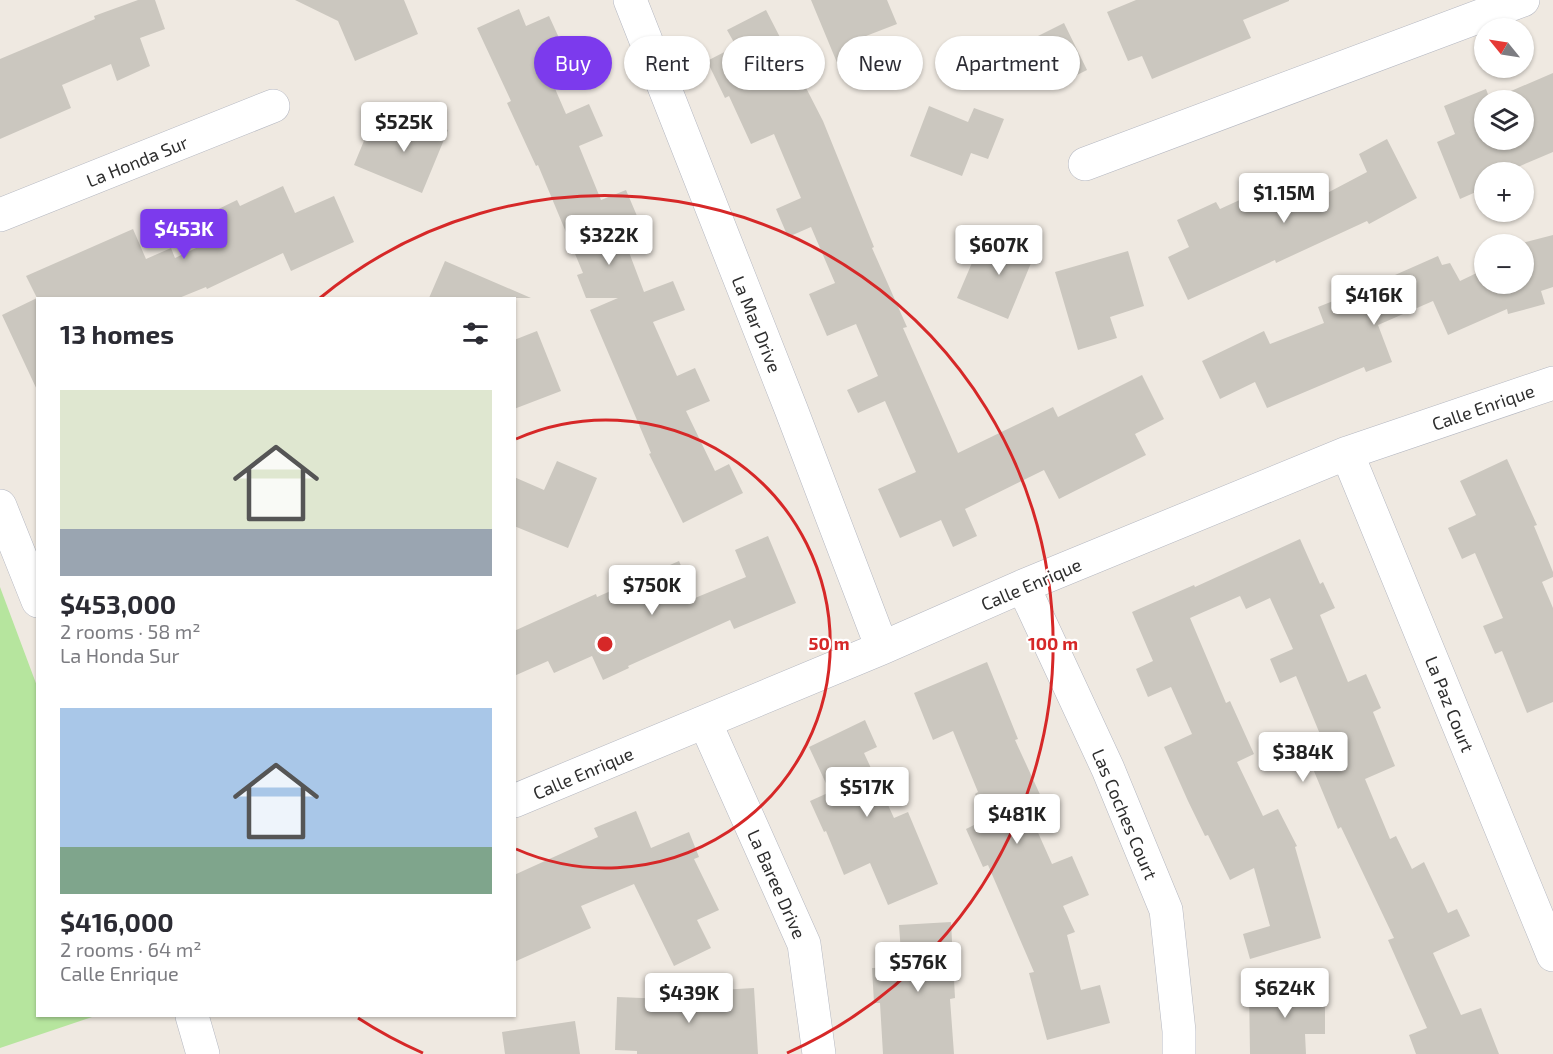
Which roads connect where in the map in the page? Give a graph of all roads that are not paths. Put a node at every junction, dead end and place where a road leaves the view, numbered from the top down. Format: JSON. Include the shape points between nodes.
{"nodes":[{"id":1,"x":630,"y":0,"type":"edge"},
{"id":2,"x":1523,"y":0,"type":"edge"},
{"id":3,"x":273,"y":106,"type":"dead end"},
{"id":4,"x":1085,"y":164,"type":"dead end"},
{"id":5,"x":0,"y":215,"type":"edge"},
{"id":6,"x":1553,"y":383,"type":"edge"},
{"id":7,"x":1347,"y":453,"type":"junction"},
{"id":8,"x":0,"y":506,"type":"edge"},
{"id":9,"x":1023,"y":586,"type":"junction"},
{"id":10,"x":36,"y":595,"type":"edge"},
{"id":11,"x":882,"y":648,"type":"junction"},
{"id":12,"x":705,"y":722,"type":"junction"},
{"id":13,"x":516,"y":800,"type":"edge"},
{"id":14,"x":1553,"y":955,"type":"edge"},
{"id":15,"x":192,"y":1017,"type":"edge"},
{"id":16,"x":203,"y":1054,"type":"edge"},
{"id":17,"x":819,"y":1054,"type":"edge"},
{"id":18,"x":1179,"y":1054,"type":"edge"}],
"edges":[{"from":1,"to":11,"type":"street","name":"La Mar Drive"},
{"from":2,"to":4,"type":"street"},
{"from":3,"to":5,"type":"street","name":"La Honda Sur"},
{"from":6,"to":7,"type":"street","name":"Calle Enrique"},
{"from":7,"to":9,"type":"street","name":"Calle Enrique"},
{"from":7,"to":14,"type":"street","name":"La Paz Court"},
{"from":8,"to":10,"type":"street"},
{"from":9,"to":11,"type":"street","name":"Calle Enrique"},
{"from":9,"to":18,"type":"street","name":"Las Coches Court","via":[[1108,769],[1166,910]]},
{"from":11,"to":12,"type":"street","name":"Calle Enrique"},
{"from":12,"to":13,"type":"street","name":"Calle Enrique"},
{"from":12,"to":17,"type":"street","name":"La Baree Drive","via":[[804,944]]},
{"from":15,"to":16,"type":"street"}]}
